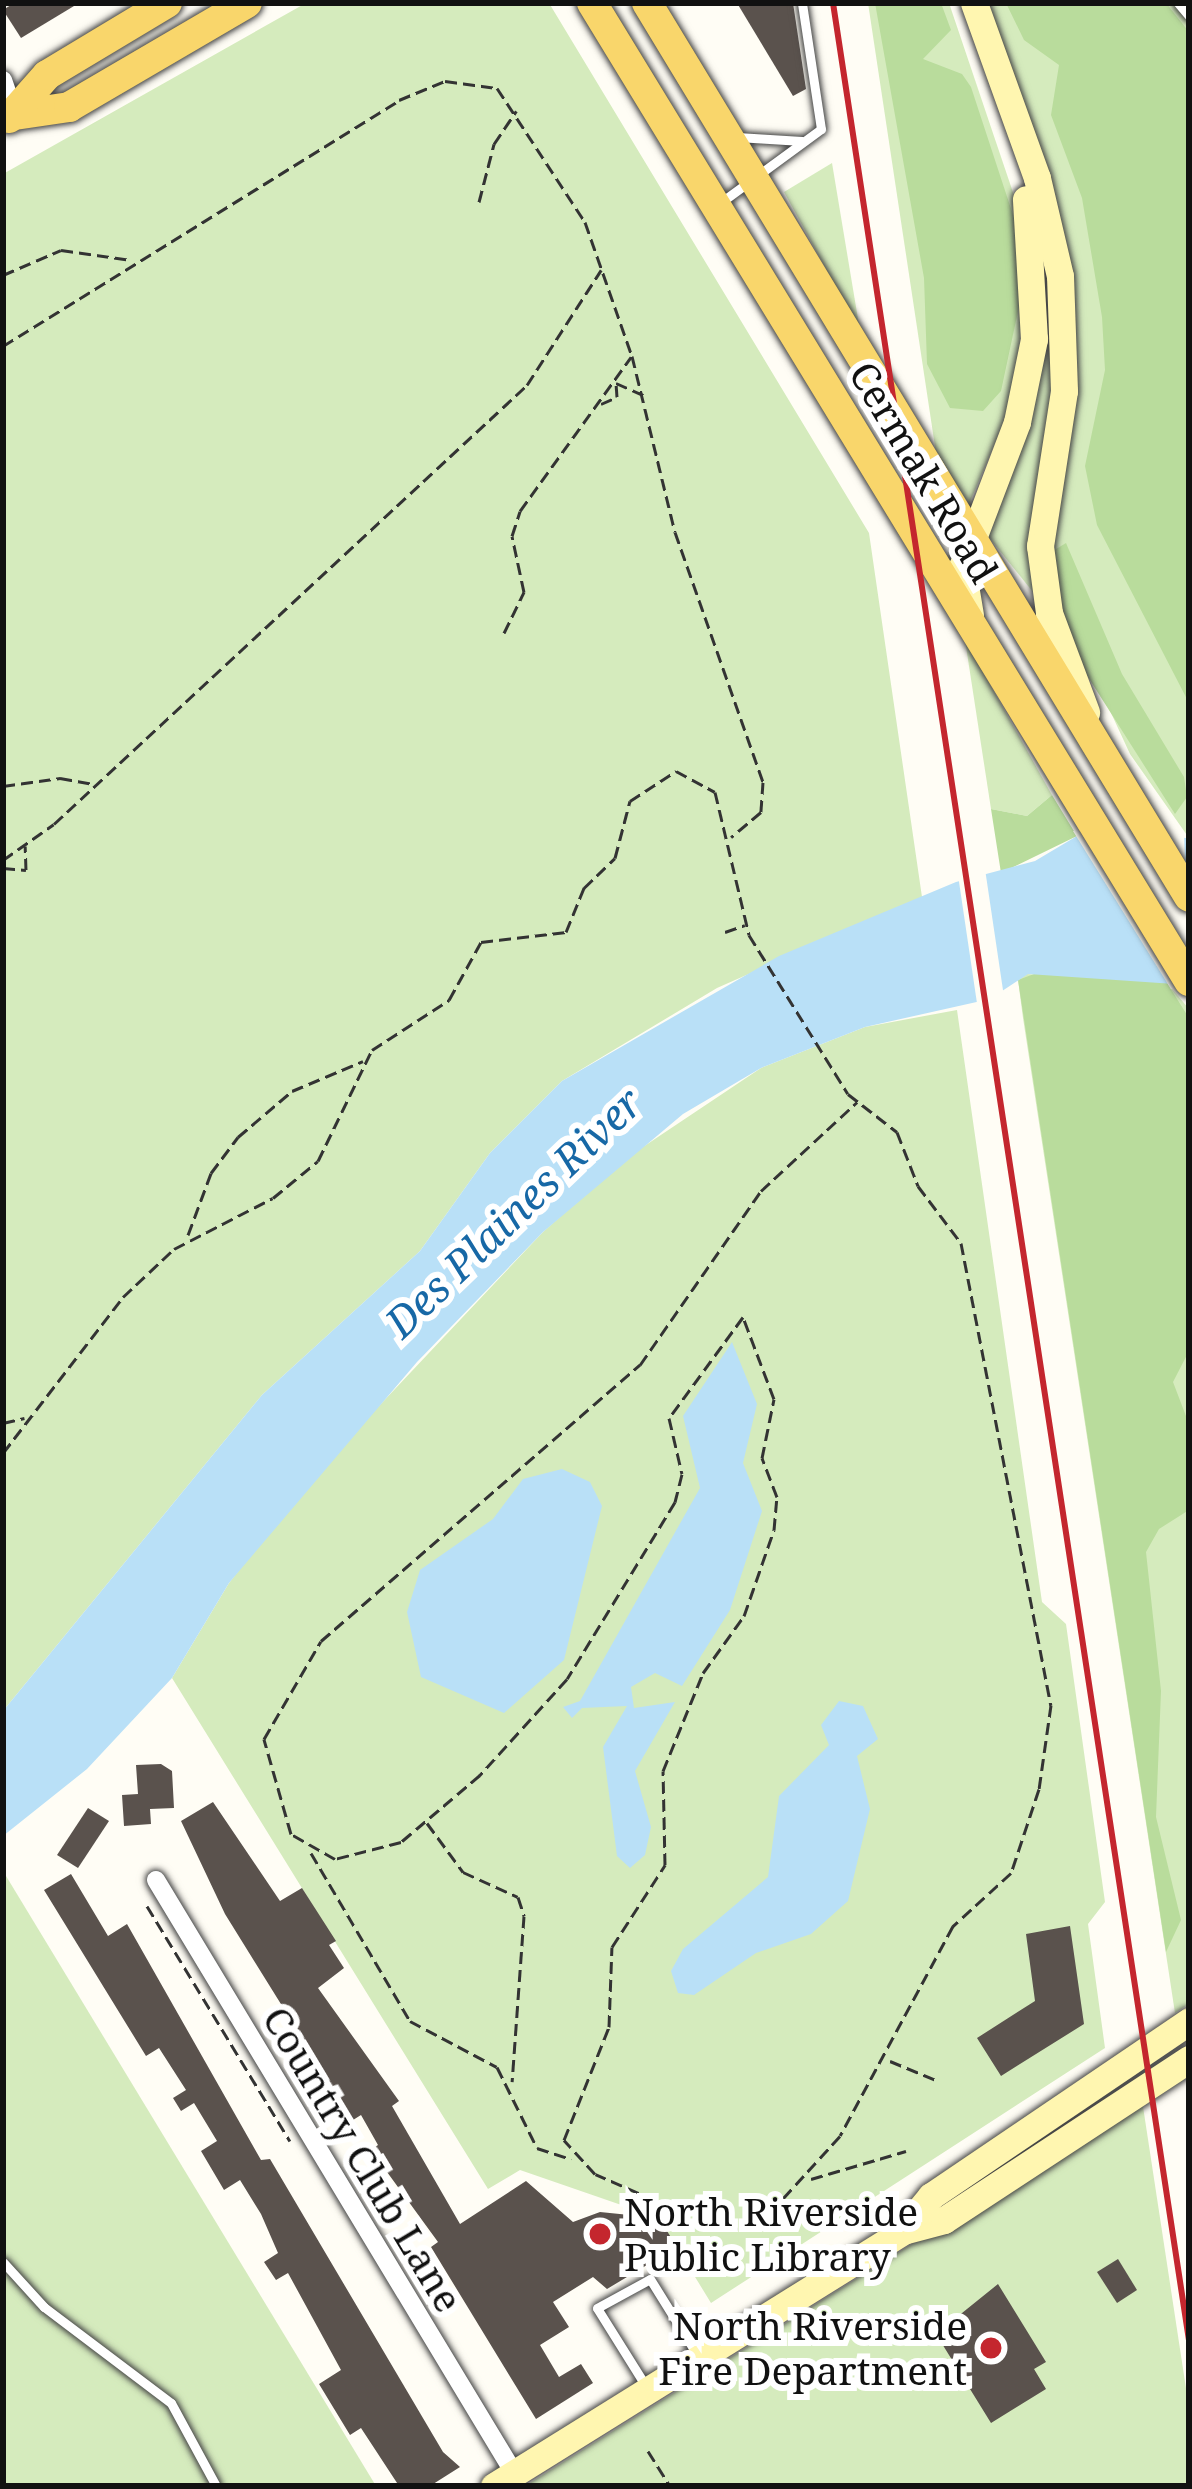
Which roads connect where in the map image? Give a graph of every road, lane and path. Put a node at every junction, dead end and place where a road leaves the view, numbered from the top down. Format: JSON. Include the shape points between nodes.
{"nodes":[{"id":1,"x":167,"y":3,"type":"edge"},
{"id":2,"x":248,"y":3,"type":"edge"},
{"id":3,"x":592,"y":3,"type":"edge"},
{"id":4,"x":802,"y":3,"type":"edge"},
{"id":5,"x":956,"y":3,"type":"edge"},
{"id":6,"x":974,"y":3,"type":"edge"},
{"id":7,"x":1178,"y":3,"type":"edge"},
{"id":8,"x":650,"y":6,"type":"edge"},
{"id":9,"x":1189,"y":16,"type":"edge"},
{"id":10,"x":3,"y":80,"type":"edge"},
{"id":11,"x":516,"y":111,"type":"junction"},
{"id":12,"x":9,"y":118,"type":"edge"},
{"id":13,"x":726,"y":134,"type":"junction"},
{"id":14,"x":802,"y":142,"type":"junction"},
{"id":15,"x":754,"y":180,"type":"junction"},
{"id":16,"x":479,"y":202,"type":"dead end"},
{"id":17,"x":717,"y":205,"type":"junction"},
{"id":18,"x":133,"y":260,"type":"junction"},
{"id":19,"x":602,"y":269,"type":"junction"},
{"id":20,"x":3,"y":275,"type":"edge"},
{"id":21,"x":3,"y":346,"type":"edge"},
{"id":22,"x":632,"y":356,"type":"junction"},
{"id":23,"x":616,"y":383,"type":"junction"},
{"id":24,"x":644,"y":395,"type":"junction"},
{"id":25,"x":600,"y":405,"type":"junction"},
{"id":26,"x":970,"y":539,"type":"junction"},
{"id":27,"x":974,"y":630,"type":"junction"},
{"id":28,"x":504,"y":633,"type":"dead end"},
{"id":29,"x":1100,"y":750,"type":"junction"},
{"id":30,"x":94,"y":785,"type":"junction"},
{"id":31,"x":3,"y":786,"type":"edge"},
{"id":32,"x":729,"y":838,"type":"junction"},
{"id":33,"x":24,"y":844,"type":"junction"},
{"id":34,"x":3,"y":860,"type":"edge"},
{"id":35,"x":3,"y":868,"type":"edge"},
{"id":36,"x":1189,"y":897,"type":"edge"},
{"id":37,"x":745,"y":925,"type":"junction"},
{"id":38,"x":725,"y":932,"type":"dead end"},
{"id":39,"x":1189,"y":981,"type":"edge"},
{"id":40,"x":365,"y":1060,"type":"junction"},
{"id":41,"x":857,"y":1102,"type":"junction"},
{"id":42,"x":187,"y":1238,"type":"junction"},
{"id":43,"x":26,"y":1418,"type":"junction"},
{"id":44,"x":3,"y":1423,"type":"edge"},
{"id":45,"x":3,"y":1453,"type":"edge"},
{"id":46,"x":426,"y":1822,"type":"junction"},
{"id":47,"x":310,"y":1852,"type":"junction"},
{"id":48,"x":156,"y":1880,"type":"dead end"},
{"id":49,"x":1189,"y":2021,"type":"edge"},
{"id":50,"x":1189,"y":2059,"type":"edge"},
{"id":51,"x":888,"y":2061,"type":"junction"},
{"id":52,"x":938,"y":2081,"type":"dead end"},
{"id":53,"x":512,"y":2084,"type":"junction"},
{"id":54,"x":906,"y":2151,"type":"dead end"},
{"id":55,"x":572,"y":2159,"type":"junction"},
{"id":56,"x":809,"y":2180,"type":"junction"},
{"id":57,"x":903,"y":2230,"type":"junction"},
{"id":58,"x":3,"y":2262,"type":"edge"},
{"id":59,"x":699,"y":2358,"type":"junction"},
{"id":60,"x":648,"y":2390,"type":"junction"},
{"id":61,"x":648,"y":2451,"type":"dead end"},
{"id":62,"x":504,"y":2480,"type":"edge"},
{"id":63,"x":216,"y":2486,"type":"edge"},
{"id":64,"x":670,"y":2486,"type":"edge"}],
"edges":[{"from":1,"to":12,"type":"main road","via":[[47,75]]},
{"from":2,"to":12,"type":"main road","via":[[69,107]]},
{"from":3,"to":17,"type":"main road","name":"Cermak Road"},
{"from":4,"to":14,"type":"lane","via":[[820,129]]},
{"from":5,"to":26,"type":"main road","via":[[1022,184],[1037,280],[1017,422]]},
{"from":6,"to":29,"type":"main road","via":[[1054,240],[1064,392],[1041,562],[1049,613]]},
{"from":7,"to":9,"type":"lane"},
{"from":8,"to":13,"type":"main road","name":"Cermak Road"},
{"from":10,"to":12,"type":"street"},
{"from":11,"to":16,"type":"path","via":[[494,144]]},
{"from":11,"to":18,"type":"path","via":[[483,82],[425,86]]},
{"from":11,"to":19,"type":"path","via":[[585,222]]},
{"from":13,"to":14,"type":"lane"},
{"from":13,"to":15,"type":"main road","name":"Cermak Road"},
{"from":14,"to":15,"type":"lane"},
{"from":15,"to":17,"type":"lane"},
{"from":15,"to":26,"type":"main road","name":"Cermak Road"},
{"from":17,"to":27,"type":"main road","name":"Cermak Road"},
{"from":18,"to":20,"type":"path","via":[[62,250]]},
{"from":18,"to":21,"type":"path"},
{"from":19,"to":22,"type":"path"},
{"from":19,"to":30,"type":"path","via":[[527,385]]},
{"from":22,"to":23,"type":"path"},
{"from":22,"to":24,"type":"path"},
{"from":23,"to":24,"type":"path"},
{"from":23,"to":25,"type":"path","via":[[599,392]]},
{"from":23,"to":25,"type":"path","via":[[617,397]]},
{"from":24,"to":32,"type":"path","via":[[675,532],[763,782],[761,812]]},
{"from":25,"to":28,"type":"path","via":[[520,511],[512,536],[524,592]]},
{"from":26,"to":27,"type":"main road","via":[[962,567]]},
{"from":26,"to":29,"type":"main road","name":"Cermak Road"},
{"from":27,"to":39,"type":"main road","name":"Cermak Road"},
{"from":29,"to":36,"type":"main road","name":"Cermak Road"},
{"from":30,"to":31,"type":"path","via":[[60,778]]},
{"from":30,"to":33,"type":"path"},
{"from":32,"to":37,"type":"path"},
{"from":32,"to":40,"type":"path","via":[[722,801],[706,783],[676,771],[659,778],[623,808],[615,858],[584,888],[566,932],[481,942],[448,1000]]},
{"from":33,"to":34,"type":"path"},
{"from":33,"to":35,"type":"path","via":[[26,870]]},
{"from":37,"to":38,"type":"path"},
{"from":37,"to":41,"type":"path"},
{"from":40,"to":42,"type":"path","via":[[318,1161],[273,1198]]},
{"from":40,"to":42,"type":"path","via":[[292,1091],[238,1137],[211,1172]]},
{"from":41,"to":47,"type":"path","via":[[761,1191],[640,1365],[321,1641],[263,1749],[292,1834]]},
{"from":41,"to":51,"type":"path","via":[[897,1132],[918,1186],[961,1243],[1051,1705],[1039,1789],[1011,1873],[953,1926]]},
{"from":42,"to":43,"type":"path","via":[[123,1298]]},
{"from":43,"to":44,"type":"path"},
{"from":43,"to":45,"type":"path"},
{"from":46,"to":47,"type":"path","via":[[359,1858]]},
{"from":46,"to":53,"type":"path","via":[[463,1872],[518,1897],[524,1916]]},
{"from":46,"to":55,"type":"path","via":[[579,1662],[680,1494],[669,1418],[743,1316],[774,1400],[763,1459],[778,1511],[744,1616],[704,1673],[663,1771],[670,1846],[659,1880],[612,1947],[608,2027],[566,2133]]},
{"from":47,"to":53,"type":"path","via":[[410,2021]]},
{"from":48,"to":62,"type":"street","name":"Country Club Lane"},
{"from":49,"to":57,"type":"main road","via":[[931,2196]]},
{"from":50,"to":57,"type":"main road","via":[[944,2220]]},
{"from":51,"to":52,"type":"path"},
{"from":51,"to":56,"type":"path"},
{"from":53,"to":55,"type":"path","via":[[526,2136]]},
{"from":54,"to":56,"type":"path"},
{"from":55,"to":56,"type":"path","via":[[732,2232],[768,2221]]},
{"from":57,"to":59,"type":"main road"},
{"from":58,"to":63,"type":"lane","via":[[44,2307],[171,2403]]},
{"from":59,"to":60,"type":"main road"},
{"from":59,"to":60,"type":"lane","via":[[650,2279],[597,2308]]},
{"from":60,"to":62,"type":"main road"},
{"from":61,"to":64,"type":"path"}]}
